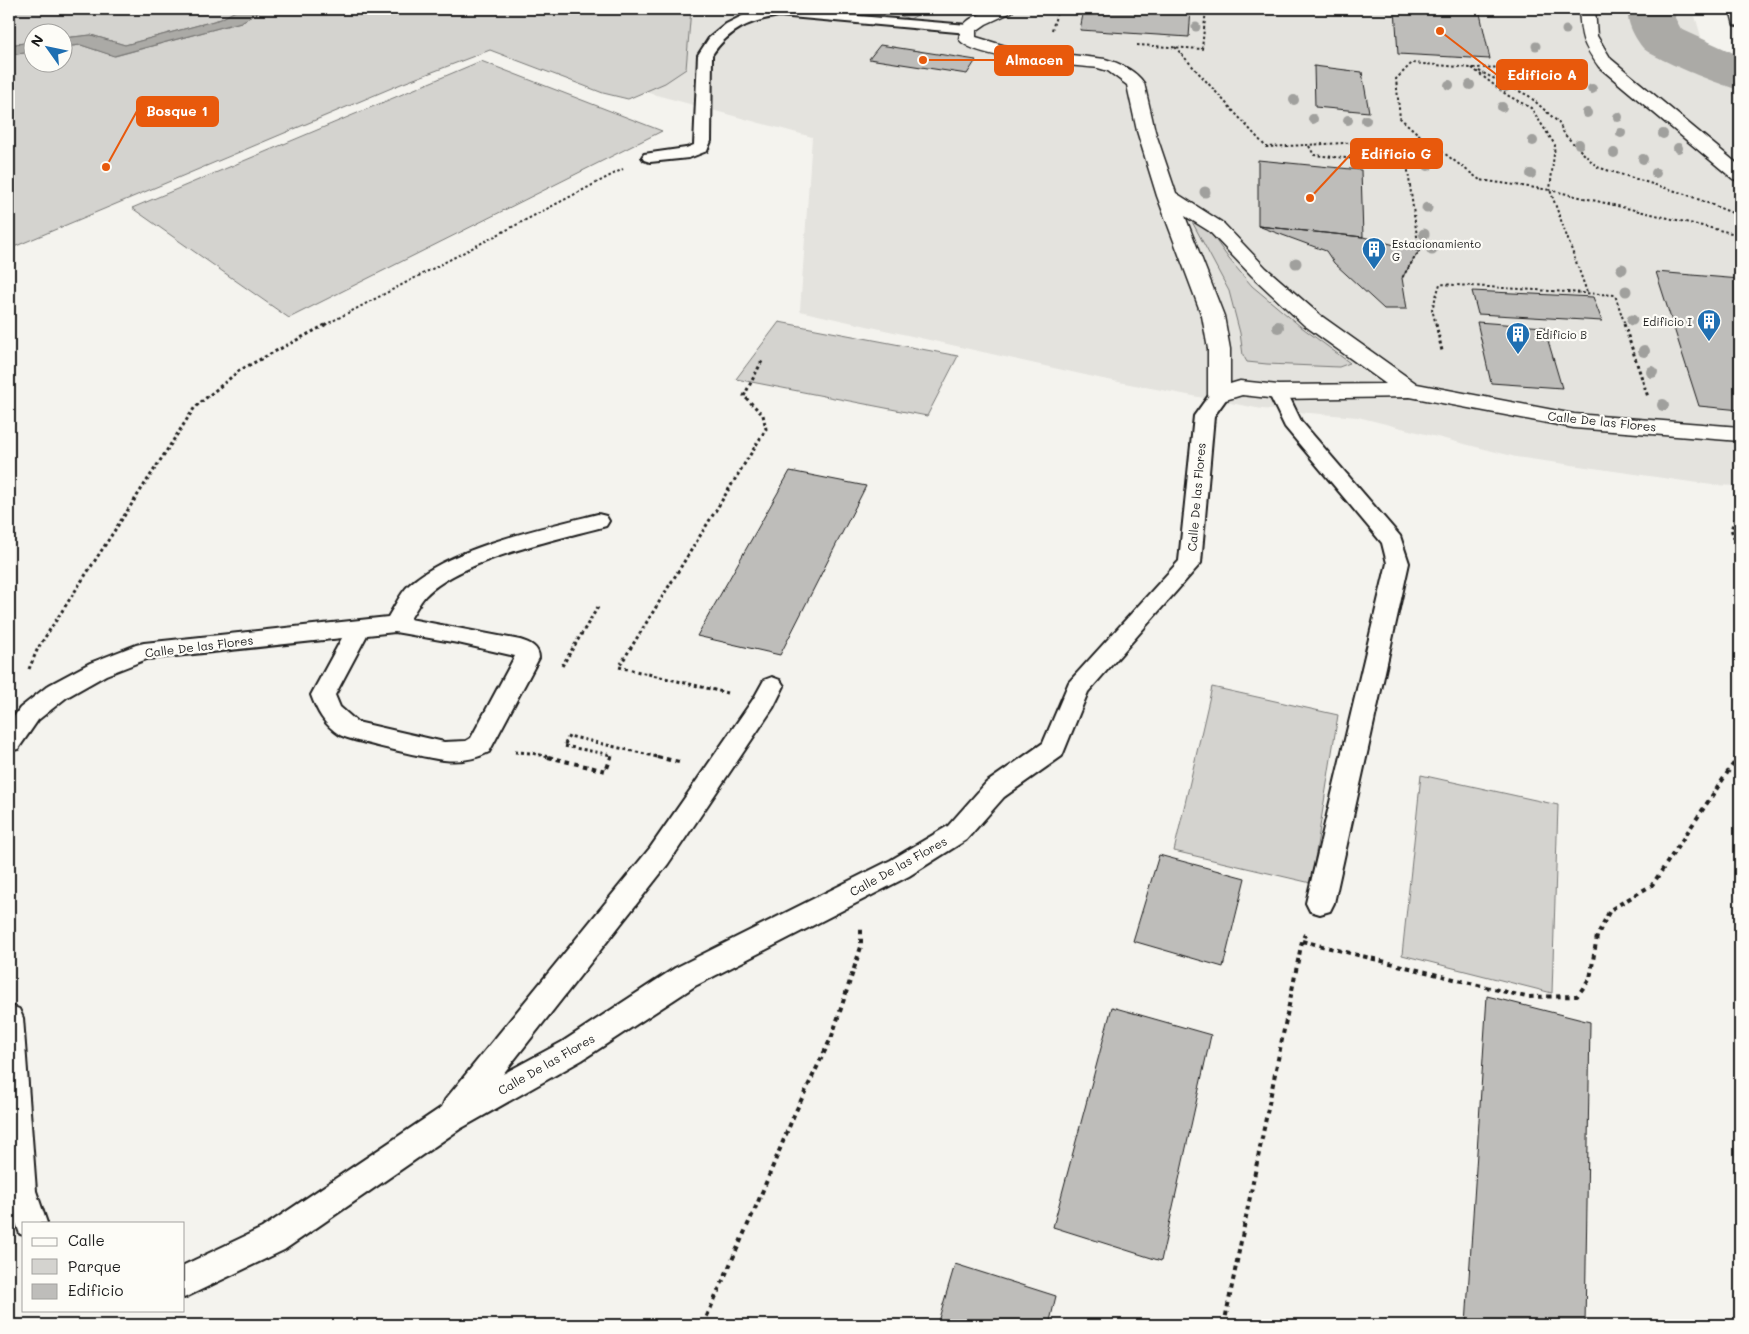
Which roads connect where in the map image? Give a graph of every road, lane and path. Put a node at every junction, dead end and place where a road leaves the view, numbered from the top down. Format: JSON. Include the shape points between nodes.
{"nodes":[{"id":1,"x":1006,"y":9,"type":"edge"},
{"id":2,"x":1058,"y":9,"type":"edge"},
{"id":3,"x":1206,"y":9,"type":"edge"},
{"id":4,"x":1587,"y":9,"type":"edge"},
{"id":5,"x":1738,"y":9,"type":"edge"},
{"id":6,"x":1740,"y":22,"type":"edge"},
{"id":7,"x":968,"y":29,"type":"junction"},
{"id":8,"x":1052,"y":32,"type":"dead end"},
{"id":9,"x":1136,"y":45,"type":"dead end"},
{"id":10,"x":1175,"y":47,"type":"junction"},
{"id":11,"x":1605,"y":63,"type":"junction"},
{"id":12,"x":1472,"y":68,"type":"junction"},
{"id":13,"x":1425,"y":139,"type":"junction"},
{"id":14,"x":1308,"y":146,"type":"junction"},
{"id":15,"x":650,"y":157,"type":"joint"},
{"id":16,"x":1740,"y":175,"type":"edge"},
{"id":17,"x":1550,"y":190,"type":"junction"},
{"id":18,"x":1167,"y":196,"type":"junction"},
{"id":19,"x":1740,"y":216,"type":"edge"},
{"id":20,"x":1740,"y":235,"type":"edge"},
{"id":21,"x":1402,"y":278,"type":"dead end"},
{"id":22,"x":1587,"y":292,"type":"junction"},
{"id":23,"x":1442,"y":351,"type":"dead end"},
{"id":24,"x":762,"y":361,"type":"dead end"},
{"id":25,"x":1410,"y":390,"type":"junction"},
{"id":26,"x":1278,"y":392,"type":"junction"},
{"id":27,"x":1218,"y":395,"type":"junction"},
{"id":28,"x":1650,"y":403,"type":"dead end"},
{"id":29,"x":1740,"y":434,"type":"edge"},
{"id":30,"x":1740,"y":508,"type":"edge"},
{"id":31,"x":598,"y":520,"type":"dead end"},
{"id":32,"x":1740,"y":554,"type":"edge"},
{"id":33,"x":395,"y":624,"type":"junction"},
{"id":34,"x":359,"y":628,"type":"junction"},
{"id":35,"x":768,"y":694,"type":"joint"},
{"id":36,"x":29,"y":714,"type":"junction"},
{"id":37,"x":9,"y":742,"type":"edge"},
{"id":38,"x":532,"y":753,"type":"dead end"},
{"id":39,"x":1740,"y":753,"type":"edge"},
{"id":40,"x":681,"y":763,"type":"dead end"},
{"id":41,"x":861,"y":887,"type":"junction"},
{"id":42,"x":1320,"y":902,"type":"joint"},
{"id":43,"x":1302,"y":941,"type":"junction"},
{"id":44,"x":9,"y":1018,"type":"edge"},
{"id":45,"x":449,"y":1120,"type":"junction"},
{"id":46,"x":31,"y":1222,"type":"edge"},
{"id":47,"x":185,"y":1282,"type":"edge"},
{"id":48,"x":703,"y":1325,"type":"edge"},
{"id":49,"x":1224,"y":1325,"type":"edge"}],
"edges":[{"from":1,"to":7,"type":"street"},
{"from":2,"to":8,"type":"path"},
{"from":3,"to":10,"type":"path","via":[[1202,49]]},
{"from":4,"to":11,"type":"street","via":[[1593,46]]},
{"from":5,"to":6,"type":"street"},
{"from":7,"to":15,"type":"lane","via":[[779,12],[751,17],[714,41],[705,55],[701,148],[689,153]]},
{"from":7,"to":18,"type":"street","via":[[967,39],[977,45],[1099,63],[1114,67],[1129,77],[1135,83]]},
{"from":9,"to":10,"type":"path"},
{"from":10,"to":14,"type":"path","via":[[1266,147]]},
{"from":11,"to":12,"type":"path"},
{"from":11,"to":16,"type":"street"},
{"from":12,"to":13,"type":"path","via":[[1412,63],[1396,79],[1400,118]]},
{"from":12,"to":17,"type":"path","via":[[1507,95],[1531,108],[1556,145]]},
{"from":12,"to":19,"type":"path","via":[[1529,96],[1558,122],[1597,167],[1686,194]]},
{"from":13,"to":14,"type":"path"},
{"from":13,"to":17,"type":"path","via":[[1480,180]]},
{"from":14,"to":21,"type":"path","via":[[1314,155],[1408,164],[1419,250]]},
{"from":15,"to":36,"type":"path","via":[[607,176],[260,359],[240,370],[195,407],[38,648],[16,698]]},
{"from":17,"to":20,"type":"path"},
{"from":17,"to":22,"type":"path"},
{"from":18,"to":25,"type":"street","via":[[1216,227],[1312,320]]},
{"from":18,"to":27,"type":"street","via":[[1212,316],[1219,349]]},
{"from":22,"to":23,"type":"path","via":[[1440,284],[1432,309]]},
{"from":22,"to":28,"type":"path","via":[[1615,295]]},
{"from":24,"to":35,"type":"path","via":[[744,396],[763,415],[766,429],[619,667]]},
{"from":25,"to":26,"type":"street","name":"Calle De las Flores"},
{"from":25,"to":29,"type":"street","name":"Calle De las Flores","via":[[1574,421]]},
{"from":26,"to":27,"type":"street","name":"Calle De las Flores","via":[[1240,388]]},
{"from":26,"to":42,"type":"lane","via":[[1292,423],[1392,541],[1398,563]]},
{"from":27,"to":41,"type":"lane","name":"Calle De las Flores","via":[[1204,416],[1190,562],[1078,688],[1053,748],[995,790],[957,833],[900,868]]},
{"from":30,"to":32,"type":"path","via":[[1731,529]]},
{"from":31,"to":33,"type":"lane","via":[[465,562],[418,590]]},
{"from":33,"to":34,"type":"lane","name":"Calle De las Flores"},
{"from":33,"to":34,"type":"lane","name":"Calle De las Flores","via":[[467,636],[520,648],[527,653],[480,745],[470,750],[444,750],[349,729],[330,712],[323,695]]},
{"from":34,"to":36,"type":"lane","name":"Calle De las Flores","via":[[144,651],[98,668],[58,691]]},
{"from":35,"to":45,"type":"lane","via":[[659,856]]},
{"from":36,"to":37,"type":"lane","name":"Calle De las Flores"},
{"from":38,"to":40,"type":"path","via":[[606,771],[612,755],[564,746],[569,736]]},
{"from":39,"to":43,"type":"path","via":[[1652,886],[1610,910],[1597,936],[1590,979],[1577,996],[1526,997]]},
{"from":41,"to":45,"type":"lane","name":"Calle De las Flores","via":[[685,977],[572,1051]]},
{"from":41,"to":48,"type":"path","via":[[861,947],[832,1036]]},
{"from":42,"to":43,"type":"path"},
{"from":43,"to":49,"type":"path"},
{"from":44,"to":46,"type":"lane","via":[[20,1191]]},
{"from":45,"to":47,"type":"lane","name":"Calle De las Flores","via":[[273,1239]]}]}
